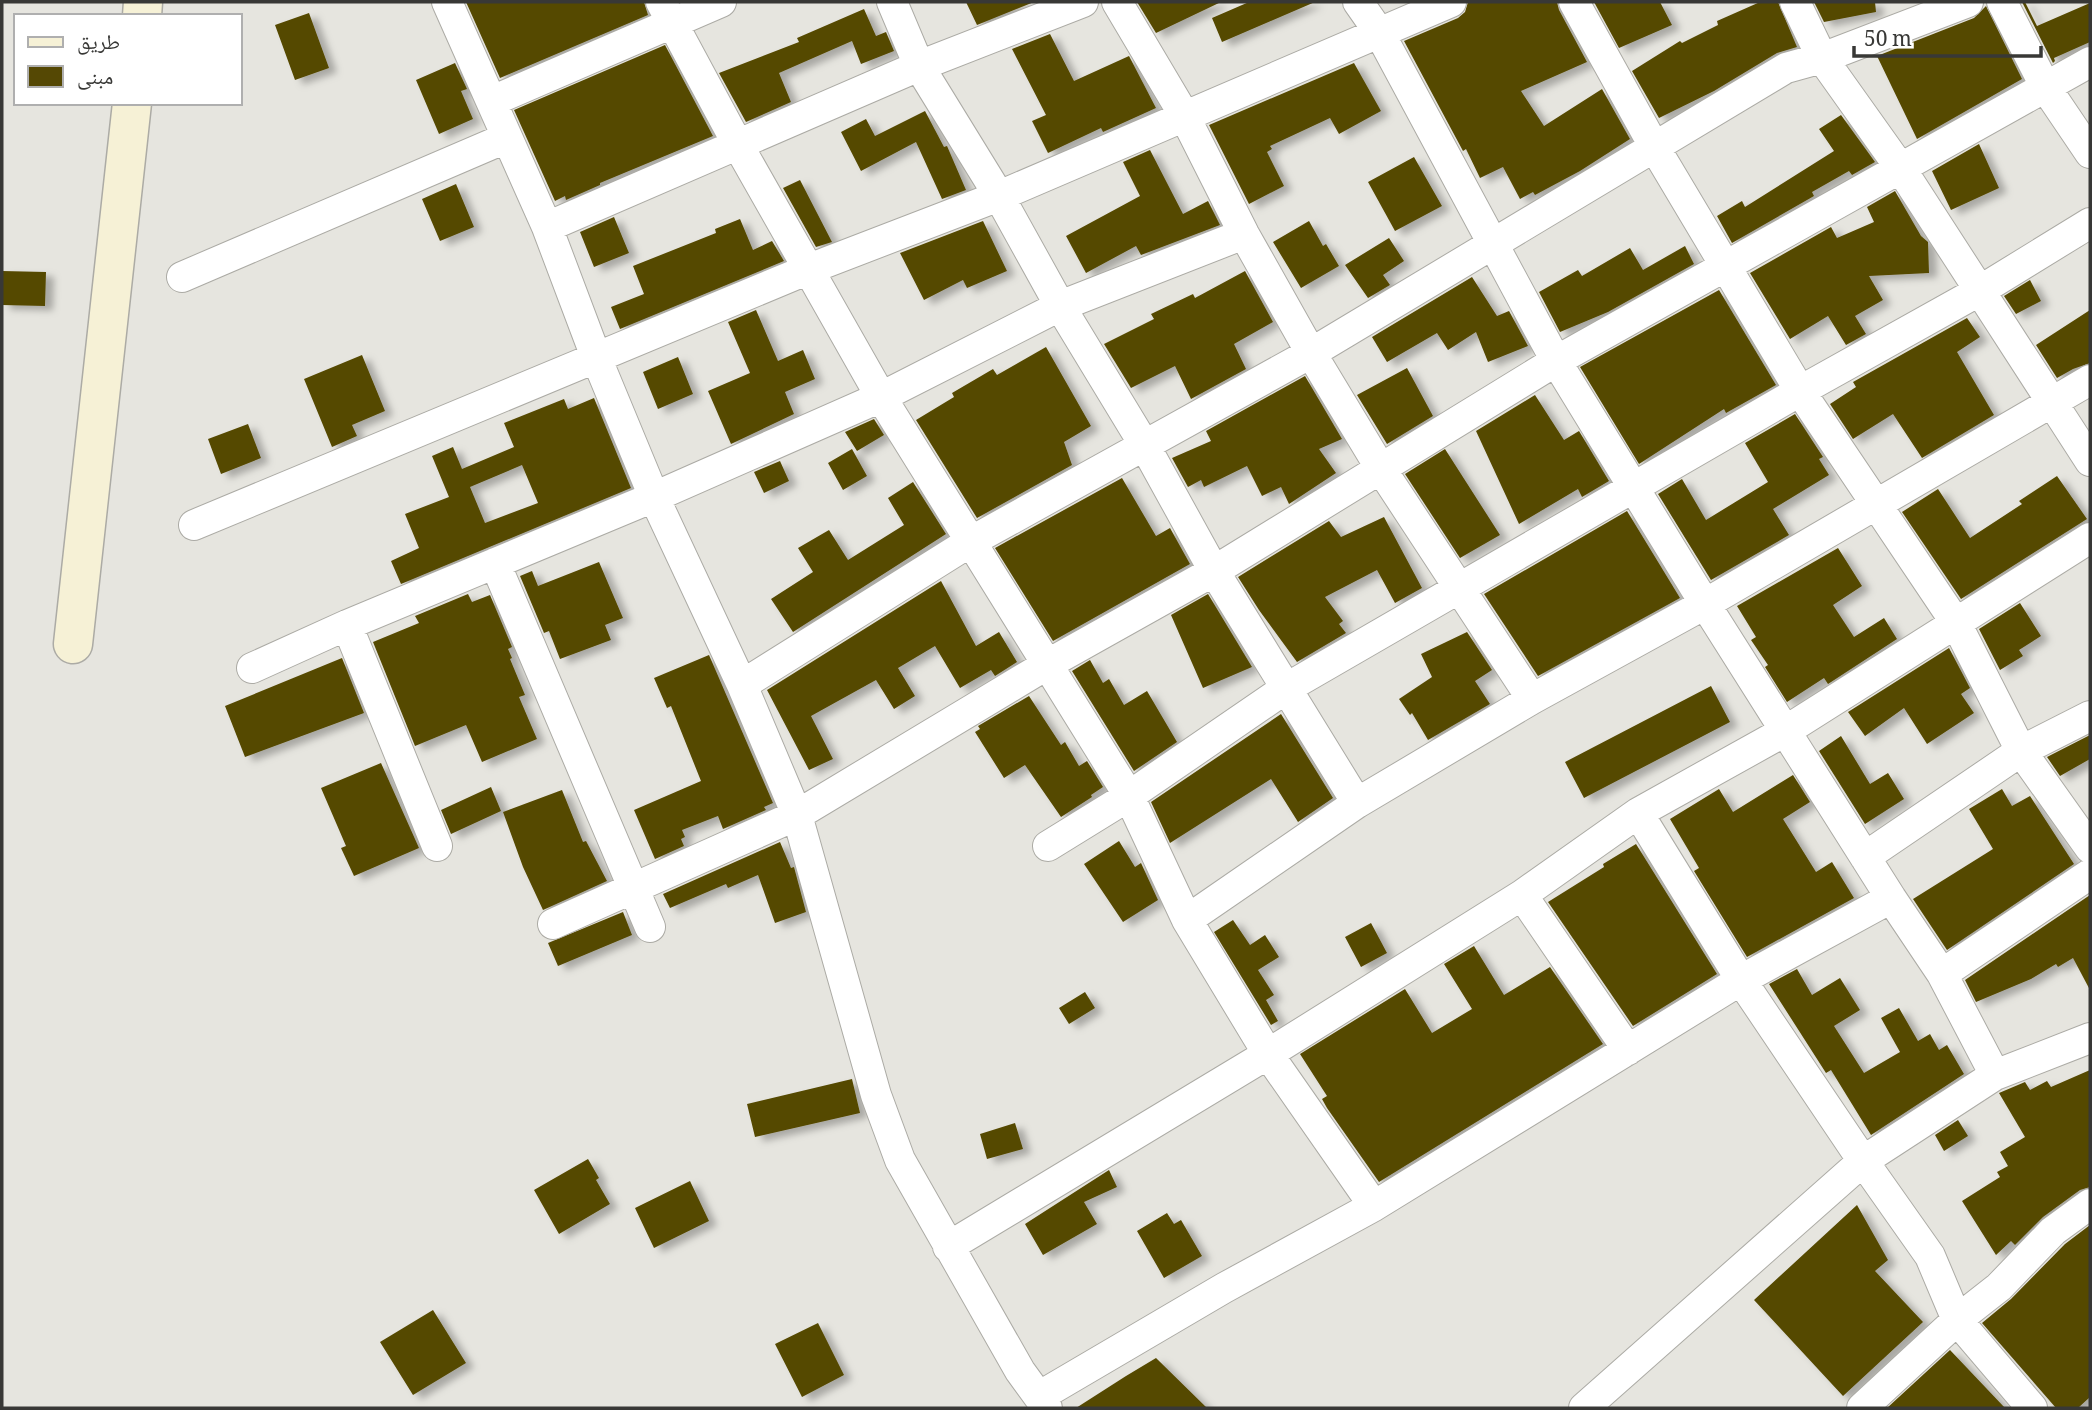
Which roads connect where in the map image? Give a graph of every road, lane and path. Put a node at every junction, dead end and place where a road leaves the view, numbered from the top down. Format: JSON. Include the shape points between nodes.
{"nodes":[{"id":1,"x":447,"y":2,"type":"edge"},
{"id":2,"x":720,"y":2,"type":"edge"},
{"id":3,"x":892,"y":2,"type":"edge"},
{"id":4,"x":1083,"y":2,"type":"edge"},
{"id":5,"x":1117,"y":2,"type":"edge"},
{"id":6,"x":1358,"y":2,"type":"edge"},
{"id":7,"x":1451,"y":2,"type":"edge"},
{"id":8,"x":1574,"y":2,"type":"edge"},
{"id":9,"x":1795,"y":2,"type":"edge"},
{"id":10,"x":1968,"y":2,"type":"edge"},
{"id":11,"x":2002,"y":2,"type":"edge"},
{"id":12,"x":1925,"y":10,"type":"edge"},
{"id":13,"x":666,"y":13,"type":"edge"},
{"id":14,"x":1378,"y":32,"type":"junction"},
{"id":15,"x":1822,"y":58,"type":"junction"},
{"id":16,"x":2090,"y":62,"type":"edge"},
{"id":17,"x":919,"y":66,"type":"junction"},
{"id":18,"x":2046,"y":88,"type":"junction"},
{"id":19,"x":492,"y":101,"type":"junction"},
{"id":20,"x":132,"y":105,"type":"edge"},
{"id":21,"x":1184,"y":116,"type":"junction"},
{"id":22,"x":506,"y":138,"type":"junction"},
{"id":23,"x":738,"y":145,"type":"junction"},
{"id":24,"x":1654,"y":148,"type":"junction"},
{"id":25,"x":2090,"y":153,"type":"edge"},
{"id":26,"x":1901,"y":169,"type":"junction"},
{"id":27,"x":999,"y":196,"type":"junction"},
{"id":28,"x":2090,"y":223,"type":"edge"},
{"id":29,"x":547,"y":227,"type":"junction"},
{"id":30,"x":1244,"y":234,"type":"junction"},
{"id":31,"x":1492,"y":245,"type":"junction"},
{"id":32,"x":1726,"y":265,"type":"junction"},
{"id":33,"x":809,"y":269,"type":"junction"},
{"id":34,"x":181,"y":277,"type":"dead end"},
{"id":35,"x":1981,"y":290,"type":"junction"},
{"id":36,"x":1060,"y":306,"type":"junction"},
{"id":37,"x":1311,"y":353,"type":"junction"},
{"id":38,"x":596,"y":357,"type":"junction"},
{"id":39,"x":1556,"y":361,"type":"junction"},
{"id":40,"x":2090,"y":380,"type":"edge"},
{"id":41,"x":1800,"y":391,"type":"junction"},
{"id":42,"x":881,"y":397,"type":"junction"},
{"id":43,"x":2052,"y":401,"type":"junction"},
{"id":44,"x":1145,"y":446,"type":"junction"},
{"id":45,"x":2090,"y":461,"type":"edge"},
{"id":46,"x":1381,"y":469,"type":"junction"},
{"id":47,"x":1634,"y":488,"type":"junction"},
{"id":48,"x":654,"y":497,"type":"junction"},
{"id":49,"x":1875,"y":503,"type":"junction"},
{"id":50,"x":194,"y":525,"type":"dead end"},
{"id":51,"x":2090,"y":538,"type":"edge"},
{"id":52,"x":970,"y":542,"type":"junction"},
{"id":53,"x":495,"y":563,"type":"junction"},
{"id":54,"x":1214,"y":571,"type":"junction"},
{"id":55,"x":1459,"y":587,"type":"junction"},
{"id":56,"x":1705,"y":604,"type":"junction"},
{"id":57,"x":1956,"y":623,"type":"junction"},
{"id":58,"x":347,"y":625,"type":"junction"},
{"id":59,"x":73,"y":644,"type":"dead end"},
{"id":60,"x":1048,"y":664,"type":"junction"},
{"id":61,"x":252,"y":668,"type":"dead end"},
{"id":62,"x":742,"y":685,"type":"junction"},
{"id":63,"x":1285,"y":689,"type":"junction"},
{"id":64,"x":1532,"y":699,"type":"junction"},
{"id":65,"x":2090,"y":716,"type":"edge"},
{"id":66,"x":1787,"y":730,"type":"junction"},
{"id":67,"x":2021,"y":751,"type":"junction"},
{"id":68,"x":1129,"y":796,"type":"junction"},
{"id":69,"x":1357,"y":803,"type":"junction"},
{"id":70,"x":1639,"y":813,"type":"junction"},
{"id":71,"x":797,"y":815,"type":"junction"},
{"id":72,"x":437,"y":846,"type":"dead end"},
{"id":73,"x":1048,"y":846,"type":"dead end"},
{"id":74,"x":2090,"y":848,"type":"edge"},
{"id":75,"x":1865,"y":857,"type":"junction"},
{"id":76,"x":2090,"y":874,"type":"edge"},
{"id":77,"x":633,"y":886,"type":"junction"},
{"id":78,"x":1522,"y":895,"type":"junction"},
{"id":79,"x":1891,"y":898,"type":"junction"},
{"id":80,"x":1187,"y":920,"type":"junction"},
{"id":81,"x":553,"y":924,"type":"dead end"},
{"id":82,"x":650,"y":927,"type":"dead end"},
{"id":83,"x":1942,"y":974,"type":"junction"},
{"id":84,"x":1741,"y":980,"type":"junction"},
{"id":85,"x":2090,"y":1038,"type":"edge"},
{"id":86,"x":1628,"y":1050,"type":"junction"},
{"id":87,"x":1268,"y":1054,"type":"junction"},
{"id":88,"x":1995,"y":1075,"type":"junction"},
{"id":89,"x":1863,"y":1161,"type":"junction"},
{"id":90,"x":2090,"y":1204,"type":"edge"},
{"id":91,"x":1374,"y":1206,"type":"junction"},
{"id":92,"x":948,"y":1247,"type":"junction"},
{"id":93,"x":1957,"y":1320,"type":"junction"},
{"id":94,"x":1044,"y":1402,"type":"edge"},
{"id":95,"x":1584,"y":1408,"type":"edge"},
{"id":96,"x":1862,"y":1408,"type":"edge"},
{"id":97,"x":2032,"y":1408,"type":"edge"}],
"edges":[{"from":1,"to":19,"type":"street"},
{"from":2,"to":13,"type":"street"},
{"from":3,"to":17,"type":"street"},
{"from":4,"to":17,"type":"street"},
{"from":5,"to":21,"type":"street"},
{"from":6,"to":14,"type":"street"},
{"from":7,"to":14,"type":"street"},
{"from":8,"to":24,"type":"street"},
{"from":9,"to":15,"type":"street"},
{"from":10,"to":12,"type":"street"},
{"from":11,"to":18,"type":"street"},
{"from":12,"to":15,"type":"street"},
{"from":13,"to":19,"type":"street"},
{"from":13,"to":23,"type":"street"},
{"from":14,"to":21,"type":"street"},
{"from":14,"to":31,"type":"street"},
{"from":15,"to":24,"type":"street","via":[[1786,68]]},
{"from":15,"to":26,"type":"street"},
{"from":16,"to":18,"type":"street"},
{"from":17,"to":23,"type":"street"},
{"from":17,"to":27,"type":"street"},
{"from":18,"to":25,"type":"street"},
{"from":18,"to":26,"type":"street"},
{"from":19,"to":22,"type":"street"},
{"from":20,"to":59,"type":"street"},
{"from":21,"to":27,"type":"street"},
{"from":21,"to":30,"type":"street"},
{"from":22,"to":29,"type":"street"},
{"from":22,"to":34,"type":"street"},
{"from":23,"to":29,"type":"street"},
{"from":23,"to":33,"type":"street"},
{"from":24,"to":31,"type":"street"},
{"from":24,"to":32,"type":"street"},
{"from":26,"to":32,"type":"street"},
{"from":26,"to":35,"type":"street"},
{"from":27,"to":33,"type":"street"},
{"from":27,"to":36,"type":"street"},
{"from":28,"to":35,"type":"street"},
{"from":29,"to":38,"type":"street"},
{"from":30,"to":36,"type":"street"},
{"from":30,"to":37,"type":"street"},
{"from":31,"to":37,"type":"street"},
{"from":31,"to":39,"type":"street"},
{"from":32,"to":39,"type":"street"},
{"from":32,"to":41,"type":"street"},
{"from":33,"to":38,"type":"street"},
{"from":33,"to":42,"type":"street"},
{"from":35,"to":41,"type":"street"},
{"from":35,"to":43,"type":"street"},
{"from":36,"to":42,"type":"street"},
{"from":36,"to":44,"type":"street"},
{"from":37,"to":44,"type":"street"},
{"from":37,"to":46,"type":"street"},
{"from":38,"to":48,"type":"street"},
{"from":38,"to":50,"type":"street"},
{"from":39,"to":46,"type":"street"},
{"from":39,"to":47,"type":"street"},
{"from":40,"to":43,"type":"street"},
{"from":41,"to":47,"type":"street"},
{"from":41,"to":49,"type":"street"},
{"from":42,"to":48,"type":"street"},
{"from":42,"to":52,"type":"street"},
{"from":43,"to":45,"type":"street"},
{"from":43,"to":49,"type":"street"},
{"from":44,"to":52,"type":"street"},
{"from":44,"to":54,"type":"street"},
{"from":46,"to":54,"type":"street"},
{"from":46,"to":55,"type":"street"},
{"from":47,"to":55,"type":"street"},
{"from":47,"to":56,"type":"street"},
{"from":48,"to":53,"type":"street"},
{"from":48,"to":62,"type":"street"},
{"from":49,"to":56,"type":"street"},
{"from":49,"to":57,"type":"street"},
{"from":51,"to":57,"type":"street"},
{"from":52,"to":60,"type":"street"},
{"from":52,"to":62,"type":"street"},
{"from":53,"to":58,"type":"street"},
{"from":53,"to":77,"type":"street"},
{"from":54,"to":60,"type":"street"},
{"from":54,"to":63,"type":"street"},
{"from":55,"to":63,"type":"street"},
{"from":55,"to":64,"type":"street"},
{"from":56,"to":64,"type":"street"},
{"from":56,"to":66,"type":"street"},
{"from":57,"to":66,"type":"street"},
{"from":57,"to":67,"type":"street"},
{"from":58,"to":61,"type":"street"},
{"from":58,"to":72,"type":"street"},
{"from":60,"to":68,"type":"street"},
{"from":60,"to":71,"type":"street"},
{"from":62,"to":71,"type":"street"},
{"from":63,"to":68,"type":"street"},
{"from":63,"to":69,"type":"street"},
{"from":64,"to":69,"type":"street"},
{"from":65,"to":67,"type":"street"},
{"from":66,"to":70,"type":"street"},
{"from":66,"to":75,"type":"street"},
{"from":67,"to":74,"type":"street"},
{"from":67,"to":75,"type":"street"},
{"from":68,"to":73,"type":"street"},
{"from":68,"to":80,"type":"street"},
{"from":69,"to":80,"type":"street"},
{"from":70,"to":78,"type":"street"},
{"from":70,"to":84,"type":"street"},
{"from":71,"to":77,"type":"street"},
{"from":71,"to":92,"type":"street","via":[[876,1096],[900,1160]]},
{"from":75,"to":79,"type":"street"},
{"from":76,"to":83,"type":"street"},
{"from":77,"to":81,"type":"street"},
{"from":77,"to":82,"type":"street"},
{"from":78,"to":86,"type":"street"},
{"from":78,"to":87,"type":"street"},
{"from":79,"to":83,"type":"street"},
{"from":79,"to":84,"type":"street"},
{"from":80,"to":87,"type":"street"},
{"from":83,"to":88,"type":"street"},
{"from":84,"to":86,"type":"street"},
{"from":84,"to":89,"type":"street"},
{"from":85,"to":88,"type":"street"},
{"from":86,"to":91,"type":"street"},
{"from":87,"to":91,"type":"street"},
{"from":87,"to":92,"type":"street"},
{"from":88,"to":89,"type":"street"},
{"from":89,"to":93,"type":"street","via":[[1930,1256]]},
{"from":89,"to":95,"type":"street"},
{"from":90,"to":93,"type":"street","via":[[2053,1231],[1999,1287]]},
{"from":91,"to":94,"type":"street","via":[[1224,1288]]},
{"from":92,"to":94,"type":"street","via":[[1020,1371]]},
{"from":93,"to":96,"type":"street"},
{"from":93,"to":97,"type":"street"}]}
